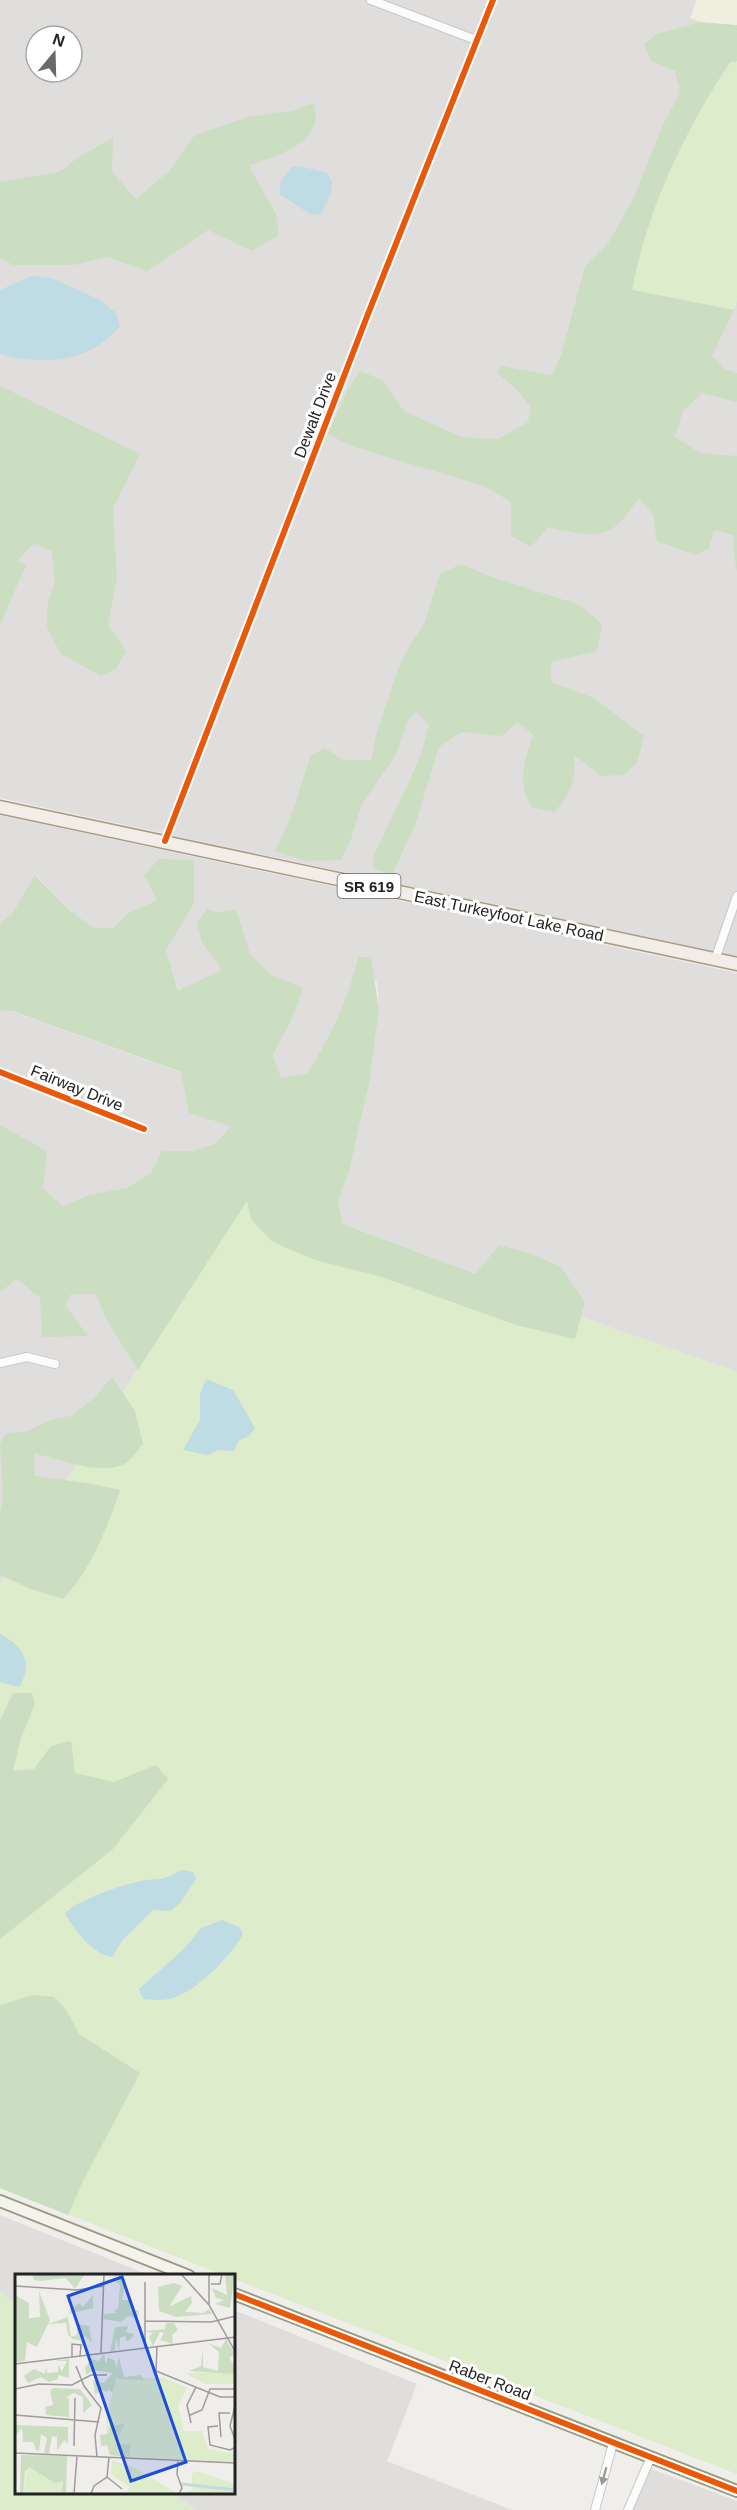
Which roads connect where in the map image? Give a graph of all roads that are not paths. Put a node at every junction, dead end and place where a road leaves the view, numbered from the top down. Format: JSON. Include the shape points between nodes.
{"nodes":[{"id":1,"x":371,"y":0,"type":"edge"},
{"id":2,"x":492,"y":0,"type":"edge"},
{"id":3,"x":476,"y":40,"type":"junction"},
{"id":4,"x":0,"y":807,"type":"edge"},
{"id":5,"x":165,"y":841,"type":"junction"},
{"id":6,"x":737,"y":896,"type":"edge"},
{"id":7,"x":715,"y":960,"type":"junction"},
{"id":8,"x":737,"y":964,"type":"edge"},
{"id":9,"x":0,"y":1072,"type":"edge"},
{"id":10,"x":144,"y":1129,"type":"dead end"},
{"id":11,"x":0,"y":1363,"type":"edge"},
{"id":12,"x":55,"y":1364,"type":"dead end"},
{"id":13,"x":0,"y":2201,"type":"edge"},
{"id":14,"x":184,"y":2274,"type":"edge"},
{"id":15,"x":236,"y":2295,"type":"edge"},
{"id":16,"x":613,"y":2443,"type":"junction"},
{"id":17,"x":651,"y":2457,"type":"junction"},
{"id":18,"x":737,"y":2491,"type":"edge"},
{"id":19,"x":595,"y":2510,"type":"edge"},
{"id":20,"x":628,"y":2510,"type":"edge"}],
"edges":[{"from":1,"to":3,"type":"street"},
{"from":2,"to":3,"type":"street","name":"Dewalt Drive"},
{"from":3,"to":5,"type":"street","name":"Dewalt Drive"},
{"from":4,"to":5,"type":"main road","name":"East Turkeyfoot Lake Road","number":"SR 619"},
{"from":5,"to":7,"type":"main road","name":"East Turkeyfoot Lake Road","number":"SR 619"},
{"from":6,"to":7,"type":"street"},
{"from":7,"to":8,"type":"main road","name":"East Turkeyfoot Lake Road","number":"SR 619"},
{"from":9,"to":10,"type":"street","name":"Fairway Drive"},
{"from":11,"to":12,"type":"street","via":[[27,1357]]},
{"from":13,"to":14,"type":"street"},
{"from":15,"to":16,"type":"street","name":"Raber Road"},
{"from":16,"to":17,"type":"street","name":"Raber Road"},
{"from":16,"to":19,"type":"street","one_way":true},
{"from":17,"to":18,"type":"street","name":"Raber Road"},
{"from":17,"to":20,"type":"street"}]}
